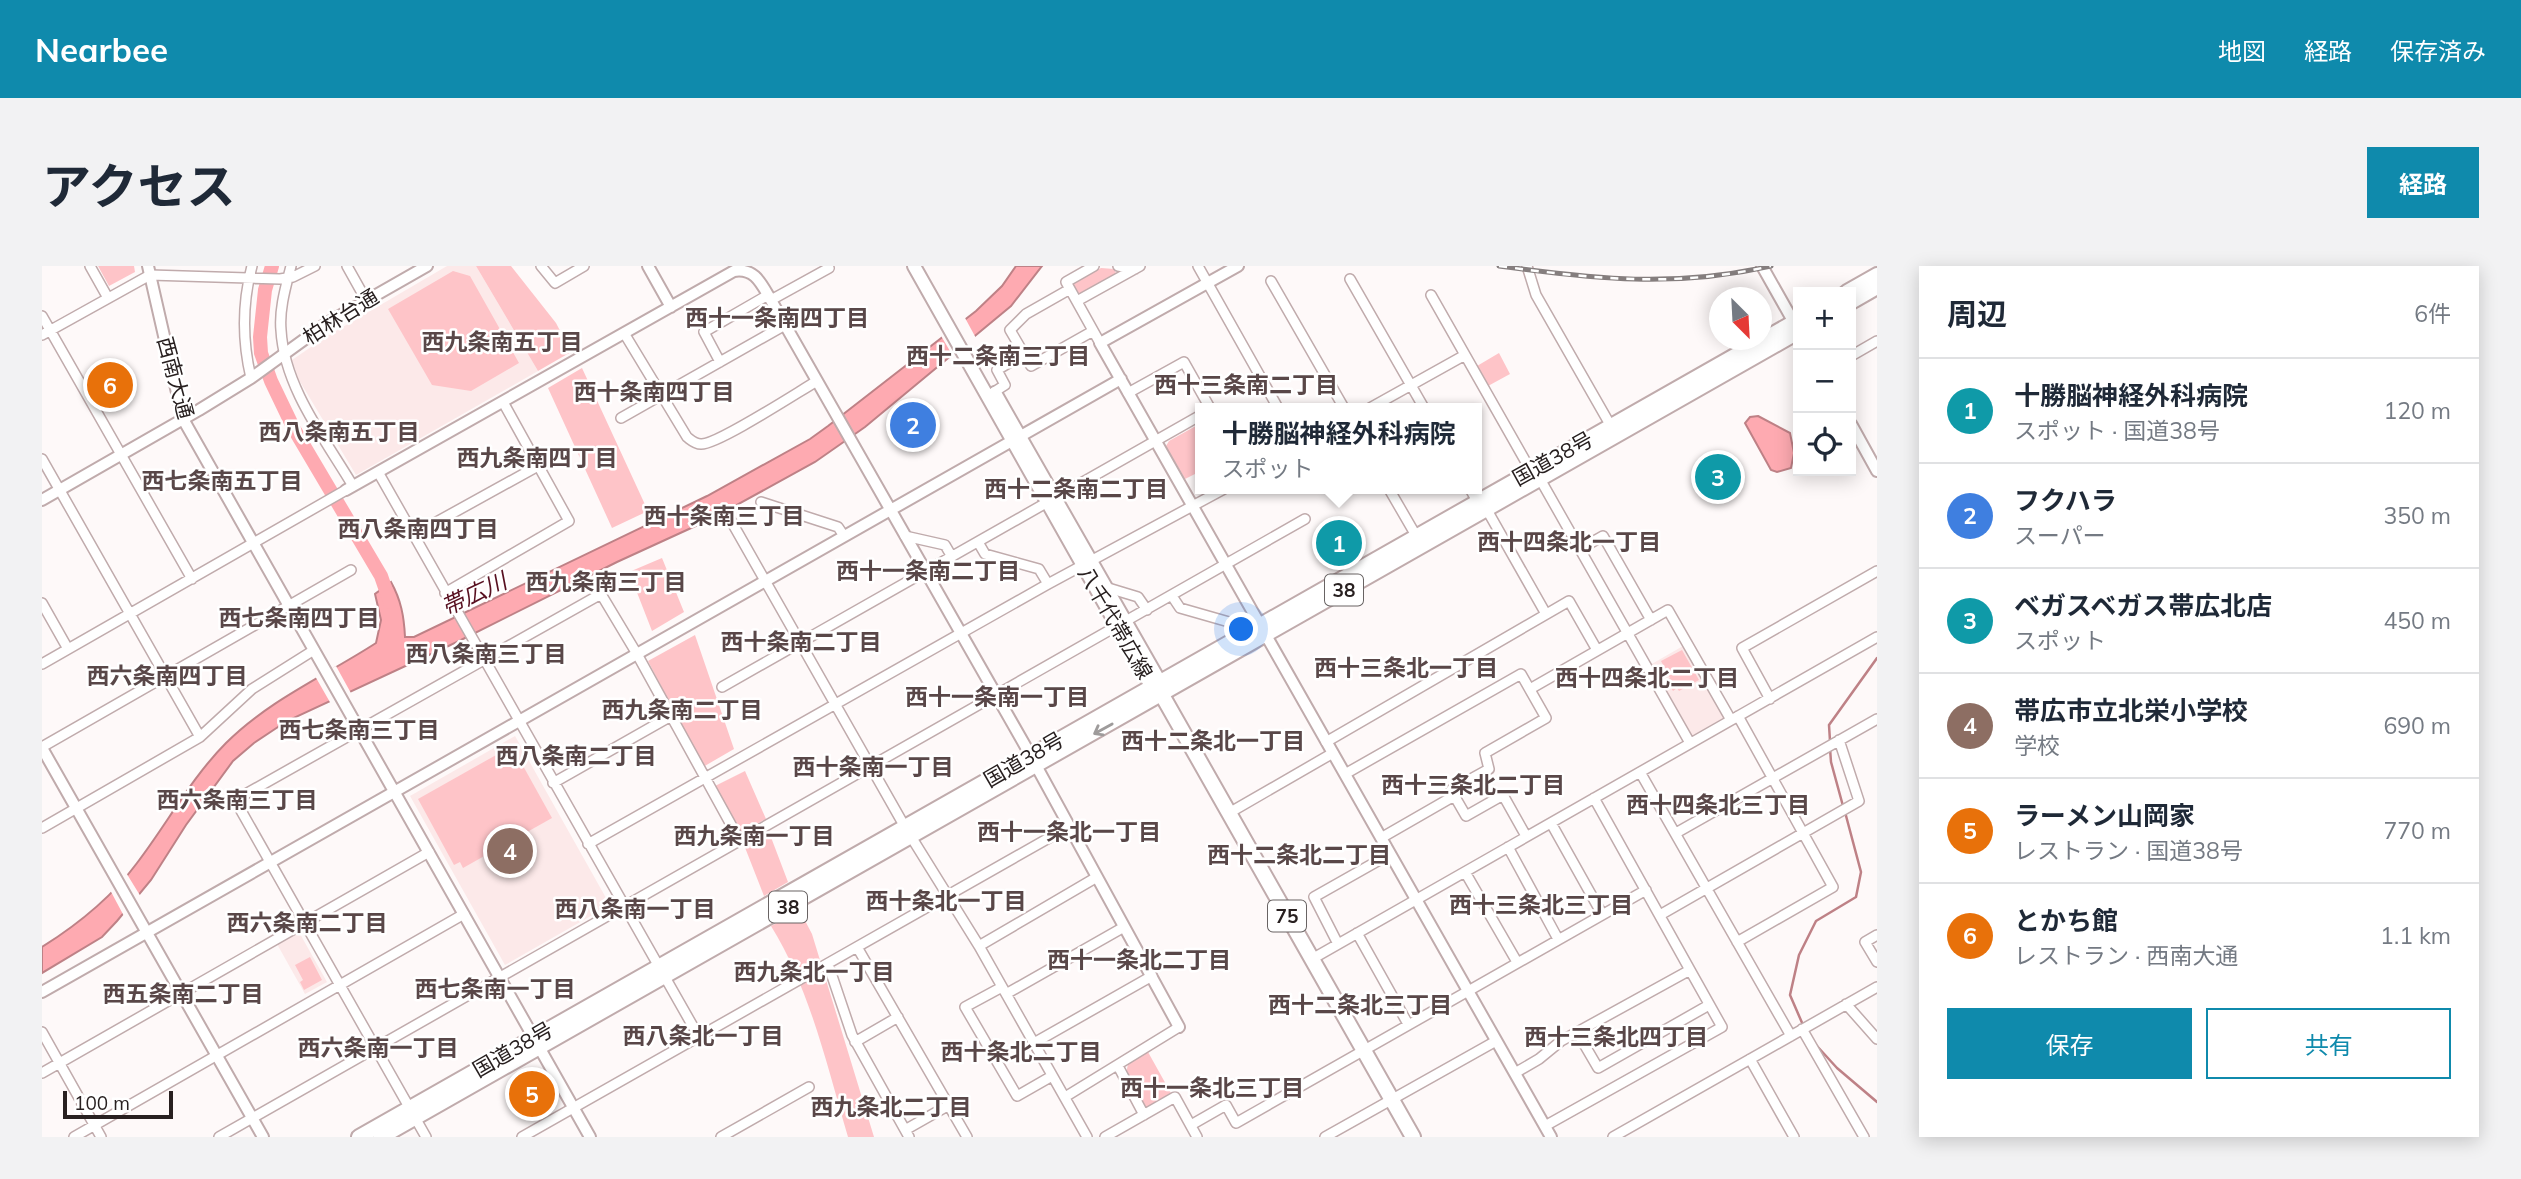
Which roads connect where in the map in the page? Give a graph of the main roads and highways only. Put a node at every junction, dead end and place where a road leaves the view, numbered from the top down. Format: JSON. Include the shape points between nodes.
{"nodes":[{"id":1,"x":914,"y":266,"type":"edge"},
{"id":2,"x":924,"y":266,"type":"edge"},
{"id":3,"x":1877,"y":275,"type":"edge"},
{"id":4,"x":1856,"y":287,"type":"edge"},
{"id":5,"x":1877,"y":287,"type":"edge"},
{"id":6,"x":1856,"y":299,"type":"edge"},
{"id":7,"x":951,"y":323,"type":"junction"},
{"id":8,"x":1793,"y":328,"type":"edge"},
{"id":9,"x":967,"y":351,"type":"junction"},
{"id":10,"x":1016,"y":438,"type":"junction"},
{"id":11,"x":1478,"y":500,"type":"edge"},
{"id":12,"x":1087,"y":564,"type":"junction"},
{"id":13,"x":1121,"y":624,"type":"junction"},
{"id":14,"x":1158,"y":688,"type":"junction"},
{"id":15,"x":413,"y":1113,"type":"junction"},
{"id":16,"x":359,"y":1137,"type":"edge"},
{"id":17,"x":381,"y":1137,"type":"edge"},
{"id":18,"x":1413,"y":1137,"type":"edge"}],
"edges":[{"from":1,"to":7,"type":"main road","name":"八千代帯広線"},
{"from":2,"to":7,"type":"main road","name":"八千代帯広線"},
{"from":3,"to":4,"type":"main road"},
{"from":5,"to":6,"type":"main road"},
{"from":7,"to":9,"type":"main road","name":"八千代帯広線"},
{"from":8,"to":11,"type":"main road","name":"国道38号","number":"38","via":[[1535,475]]},
{"from":9,"to":10,"type":"main road","name":"八千代帯広線"},
{"from":9,"to":10,"type":"main road","name":"八千代帯広線"},
{"from":10,"to":12,"type":"main road","name":"八千代帯広線"},
{"from":11,"to":14,"type":"main road","name":"国道38号","number":"38","via":[[1419,541]]},
{"from":12,"to":13,"type":"main road","name":"八千代帯広線"},
{"from":12,"to":13,"type":"main road","name":"八千代帯広線","via":[[1105,587]]},
{"from":13,"to":14,"type":"main road","name":"八千代帯広線"},
{"from":14,"to":15,"type":"main road","name":"国道38号","number":"38"},
{"from":14,"to":18,"type":"main road","number":"75"},
{"from":15,"to":16,"type":"main road","name":"国道38号","number":"38"},
{"from":15,"to":17,"type":"main road","name":"国道38号","number":"38"}]}
